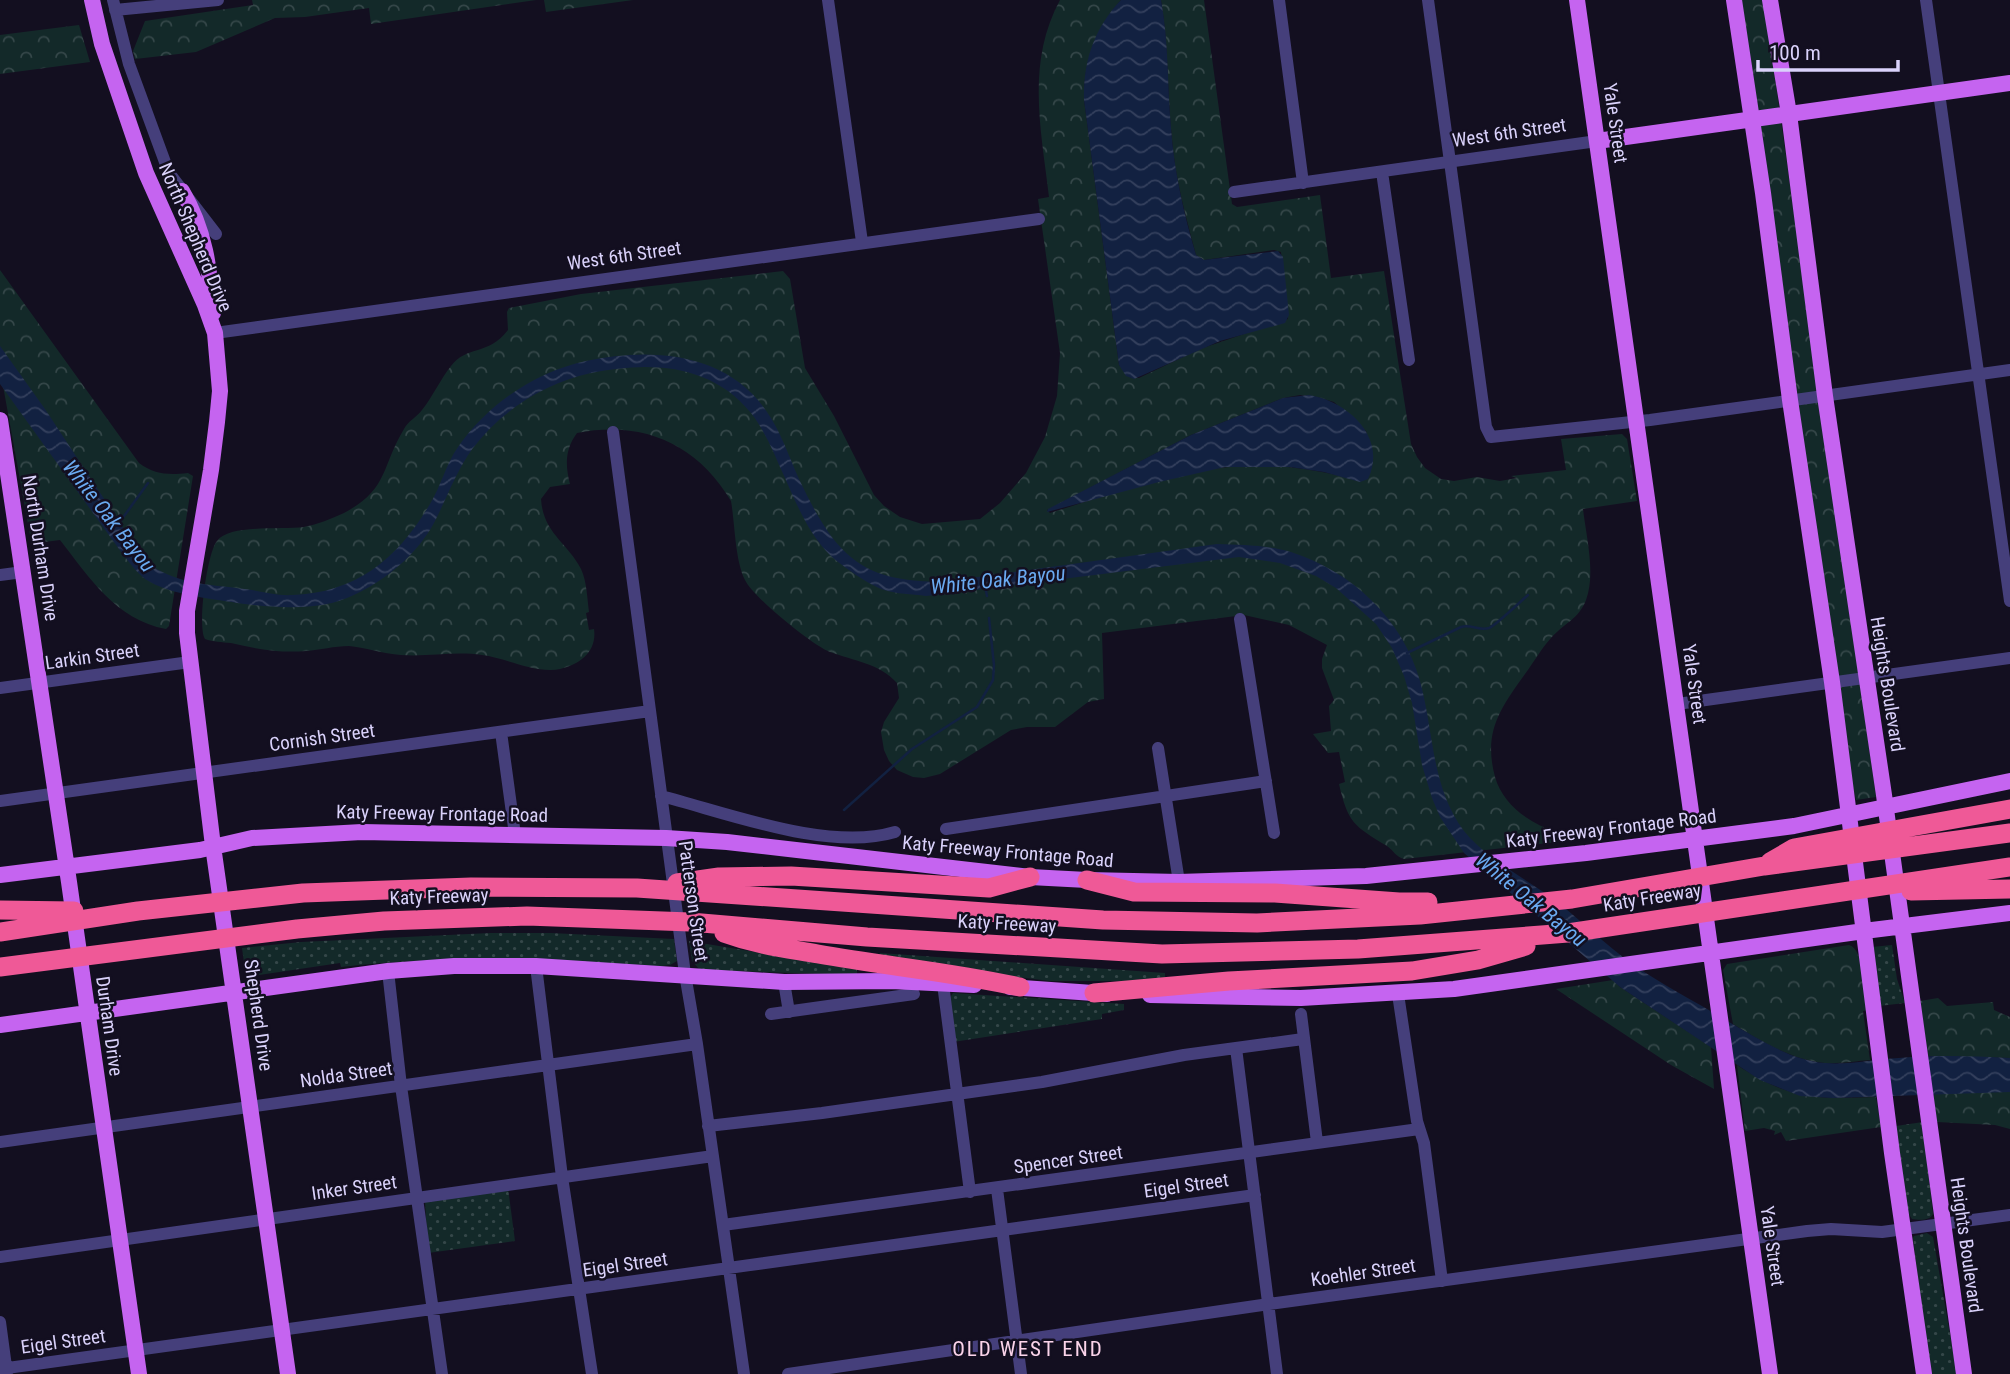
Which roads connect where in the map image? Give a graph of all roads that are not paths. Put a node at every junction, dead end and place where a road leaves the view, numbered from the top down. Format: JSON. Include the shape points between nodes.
{"nodes":[{"id":1,"x":93,"y":0,"type":"edge"},
{"id":2,"x":218,"y":0,"type":"edge"},
{"id":3,"x":828,"y":0,"type":"edge"},
{"id":4,"x":1279,"y":0,"type":"edge"},
{"id":5,"x":1428,"y":0,"type":"edge"},
{"id":6,"x":1577,"y":0,"type":"edge"},
{"id":7,"x":1734,"y":0,"type":"edge"},
{"id":8,"x":1770,"y":0,"type":"edge"},
{"id":9,"x":1926,"y":0,"type":"edge"},
{"id":10,"x":114,"y":5,"type":"edge"},
{"id":11,"x":2010,"y":83,"type":"edge"},
{"id":12,"x":1939,"y":93,"type":"junction"},
{"id":13,"x":1789,"y":114,"type":"junction"},
{"id":14,"x":1751,"y":120,"type":"junction"},
{"id":15,"x":1597,"y":141,"type":"junction"},
{"id":16,"x":1451,"y":162,"type":"junction"},
{"id":17,"x":1382,"y":172,"type":"junction"},
{"id":18,"x":1303,"y":183,"type":"junction"},
{"id":19,"x":182,"y":191,"type":"junction"},
{"id":20,"x":1234,"y":192,"type":"dead end"},
{"id":21,"x":1039,"y":219,"type":"dead end"},
{"id":22,"x":216,"y":234,"type":"dead end"},
{"id":23,"x":862,"y":242,"type":"junction"},
{"id":24,"x":215,"y":333,"type":"junction"},
{"id":25,"x":1409,"y":360,"type":"dead end"},
{"id":26,"x":2010,"y":370,"type":"edge"},
{"id":27,"x":1979,"y":375,"type":"junction"},
{"id":28,"x":1825,"y":396,"type":"junction"},
{"id":29,"x":1790,"y":400,"type":"junction"},
{"id":30,"x":0,"y":420,"type":"edge"},
{"id":31,"x":1636,"y":421,"type":"junction"},
{"id":32,"x":613,"y":432,"type":"dead end"},
{"id":33,"x":23,"y":572,"type":"junction"},
{"id":34,"x":0,"y":575,"type":"edge"},
{"id":35,"x":2010,"y":601,"type":"edge"},
{"id":36,"x":1240,"y":618,"type":"dead end"},
{"id":37,"x":2010,"y":658,"type":"edge"},
{"id":38,"x":190,"y":662,"type":"junction"},
{"id":39,"x":1865,"y":677,"type":"junction"},
{"id":40,"x":1832,"y":682,"type":"junction"},
{"id":41,"x":40,"y":683,"type":"junction"},
{"id":42,"x":0,"y":688,"type":"edge"},
{"id":43,"x":1677,"y":704,"type":"junction"},
{"id":44,"x":650,"y":711,"type":"junction"},
{"id":45,"x":501,"y":732,"type":"junction"},
{"id":46,"x":1158,"y":748,"type":"dead end"},
{"id":47,"x":204,"y":773,"type":"junction"},
{"id":48,"x":1266,"y":781,"type":"junction"},
{"id":49,"x":2010,"y":781,"type":"edge"},
{"id":50,"x":56,"y":793,"type":"junction"},
{"id":51,"x":1166,"y":795,"type":"junction"},
{"id":52,"x":661,"y":796,"type":"junction"},
{"id":53,"x":0,"y":801,"type":"edge"},
{"id":54,"x":1885,"y":807,"type":"junction"},
{"id":55,"x":2010,"y":808,"type":"edge"},
{"id":56,"x":1849,"y":814,"type":"junction"},
{"id":57,"x":946,"y":829,"type":"dead end"},
{"id":58,"x":895,"y":832,"type":"dead end"},
{"id":59,"x":2010,"y":833,"type":"edge"},
{"id":60,"x":1274,"y":834,"type":"dead end"},
{"id":61,"x":515,"y":835,"type":"junction"},
{"id":62,"x":1917,"y":836,"type":"junction"},
{"id":63,"x":666,"y":838,"type":"junction"},
{"id":64,"x":1695,"y":840,"type":"junction"},
{"id":65,"x":214,"y":853,"type":"junction"},
{"id":66,"x":2010,"y":867,"type":"edge"},
{"id":67,"x":0,"y":875,"type":"edge"},
{"id":68,"x":68,"y":875,"type":"junction"},
{"id":69,"x":1030,"y":877,"type":"junction"},
{"id":70,"x":1087,"y":880,"type":"junction"},
{"id":71,"x":1180,"y":882,"type":"junction"},
{"id":72,"x":1924,"y":885,"type":"junction"},
{"id":73,"x":637,"y":888,"type":"junction"},
{"id":74,"x":2010,"y":889,"type":"edge"},
{"id":75,"x":1572,"y":899,"type":"junction"},
{"id":76,"x":0,"y":910,"type":"edge"},
{"id":77,"x":138,"y":911,"type":"junction"},
{"id":78,"x":2010,"y":913,"type":"edge"},
{"id":79,"x":690,"y":922,"type":"junction"},
{"id":80,"x":1900,"y":927,"type":"junction"},
{"id":81,"x":1864,"y":931,"type":"junction"},
{"id":82,"x":0,"y":932,"type":"edge"},
{"id":83,"x":1567,"y":933,"type":"junction"},
{"id":84,"x":1712,"y":953,"type":"junction"},
{"id":85,"x":536,"y":966,"type":"junction"},
{"id":86,"x":0,"y":969,"type":"edge"},
{"id":87,"x":388,"y":971,"type":"junction"},
{"id":88,"x":685,"y":974,"type":"junction"},
{"id":89,"x":784,"y":982,"type":"junction"},
{"id":90,"x":943,"y":984,"type":"junction"},
{"id":91,"x":1020,"y":987,"type":"junction"},
{"id":92,"x":235,"y":992,"type":"junction"},
{"id":93,"x":1094,"y":993,"type":"junction"},
{"id":94,"x":914,"y":994,"type":"dead end"},
{"id":95,"x":1398,"y":994,"type":"junction"},
{"id":96,"x":87,"y":1012,"type":"junction"},
{"id":97,"x":789,"y":1012,"type":"junction"},
{"id":98,"x":771,"y":1014,"type":"dead end"},
{"id":99,"x":1301,"y":1014,"type":"dead end"},
{"id":100,"x":0,"y":1025,"type":"edge"},
{"id":101,"x":1303,"y":1039,"type":"junction"},
{"id":102,"x":697,"y":1044,"type":"junction"},
{"id":103,"x":1236,"y":1048,"type":"junction"},
{"id":104,"x":548,"y":1066,"type":"junction"},
{"id":105,"x":401,"y":1086,"type":"junction"},
{"id":106,"x":957,"y":1093,"type":"junction"},
{"id":107,"x":251,"y":1107,"type":"junction"},
{"id":108,"x":708,"y":1126,"type":"junction"},
{"id":109,"x":103,"y":1127,"type":"junction"},
{"id":110,"x":1419,"y":1129,"type":"junction"},
{"id":111,"x":0,"y":1142,"type":"edge"},
{"id":112,"x":1317,"y":1143,"type":"junction"},
{"id":113,"x":1249,"y":1152,"type":"junction"},
{"id":114,"x":713,"y":1156,"type":"junction"},
{"id":115,"x":562,"y":1177,"type":"junction"},
{"id":116,"x":997,"y":1189,"type":"junction"},
{"id":117,"x":970,"y":1192,"type":"junction"},
{"id":118,"x":1255,"y":1195,"type":"junction"},
{"id":119,"x":416,"y":1198,"type":"junction"},
{"id":120,"x":2010,"y":1215,"type":"edge"},
{"id":121,"x":267,"y":1220,"type":"junction"},
{"id":122,"x":1943,"y":1224,"type":"junction"},
{"id":123,"x":723,"y":1225,"type":"junction"},
{"id":124,"x":1903,"y":1229,"type":"junction"},
{"id":125,"x":1004,"y":1231,"type":"junction"},
{"id":126,"x":1751,"y":1239,"type":"junction"},
{"id":127,"x":120,"y":1240,"type":"junction"},
{"id":128,"x":0,"y":1257,"type":"edge"},
{"id":129,"x":729,"y":1269,"type":"junction"},
{"id":130,"x":1442,"y":1280,"type":"junction"},
{"id":131,"x":581,"y":1289,"type":"junction"},
{"id":132,"x":1269,"y":1304,"type":"junction"},
{"id":133,"x":433,"y":1309,"type":"junction"},
{"id":134,"x":0,"y":1322,"type":"edge"},
{"id":135,"x":282,"y":1331,"type":"junction"},
{"id":136,"x":1017,"y":1342,"type":"junction"},
{"id":137,"x":136,"y":1351,"type":"junction"},
{"id":138,"x":5,"y":1371,"type":"edge"},
{"id":139,"x":139,"y":1374,"type":"edge"},
{"id":140,"x":288,"y":1374,"type":"edge"},
{"id":141,"x":442,"y":1374,"type":"edge"},
{"id":142,"x":592,"y":1374,"type":"edge"},
{"id":143,"x":744,"y":1374,"type":"edge"},
{"id":144,"x":788,"y":1374,"type":"edge"},
{"id":145,"x":1021,"y":1374,"type":"edge"},
{"id":146,"x":1277,"y":1374,"type":"edge"},
{"id":147,"x":1770,"y":1374,"type":"edge"},
{"id":148,"x":1924,"y":1374,"type":"edge"},
{"id":149,"x":1964,"y":1374,"type":"edge"}],
"edges":[{"from":1,"to":24,"type":"main road","name":"North Shepherd Drive","via":[[119,100]]},
{"from":2,"to":10,"type":"street"},
{"from":3,"to":23,"type":"street"},
{"from":4,"to":18,"type":"street"},
{"from":5,"to":16,"type":"street"},
{"from":6,"to":15,"type":"main road","name":"Yale Street"},
{"from":7,"to":14,"type":"main road"},
{"from":8,"to":13,"type":"main road","name":"Heights Boulevard"},
{"from":9,"to":12,"type":"street"},
{"from":10,"to":19,"type":"street","name":"North Shepherd Drive","via":[[157,144]]},
{"from":11,"to":12,"type":"main road","name":"West 6th Street"},
{"from":12,"to":13,"type":"main road","name":"West 6th Street"},
{"from":12,"to":27,"type":"street"},
{"from":13,"to":14,"type":"main road","name":"West 6th Street"},
{"from":13,"to":28,"type":"main road","name":"Heights Boulevard"},
{"from":14,"to":15,"type":"main road","name":"West 6th Street"},
{"from":14,"to":29,"type":"main road"},
{"from":15,"to":16,"type":"street","name":"West 6th Street"},
{"from":15,"to":31,"type":"main road","name":"Yale Street"},
{"from":16,"to":17,"type":"street","name":"West 6th Street"},
{"from":16,"to":31,"type":"street","via":[[1489,435],[1497,438]]},
{"from":17,"to":18,"type":"street","name":"West 6th Street"},
{"from":17,"to":25,"type":"street"},
{"from":18,"to":20,"type":"street","name":"West 6th Street"},
{"from":19,"to":22,"type":"street","name":"North Shepherd Drive"},
{"from":19,"to":24,"type":"main road","via":[[207,251]]},
{"from":21,"to":23,"type":"street","name":"West 6th Street"},
{"from":23,"to":24,"type":"street","name":"West 6th Street"},
{"from":24,"to":38,"type":"main road","name":"North Shepherd Drive","via":[[220,391],[187,611]]},
{"from":26,"to":27,"type":"street"},
{"from":27,"to":28,"type":"street"},
{"from":27,"to":35,"type":"street"},
{"from":28,"to":29,"type":"street"},
{"from":28,"to":39,"type":"main road","name":"Heights Boulevard"},
{"from":29,"to":31,"type":"street"},
{"from":29,"to":40,"type":"main road"},
{"from":30,"to":33,"type":"main road","name":"North Durham Drive"},
{"from":31,"to":43,"type":"main road","name":"Yale Street"},
{"from":32,"to":44,"type":"street","name":"Patterson Street"},
{"from":33,"to":34,"type":"street"},
{"from":33,"to":41,"type":"main road","name":"North Durham Drive"},
{"from":36,"to":48,"type":"street"},
{"from":37,"to":39,"type":"street"},
{"from":38,"to":41,"type":"street","name":"Larkin Street"},
{"from":38,"to":47,"type":"main road","name":"Shepherd Drive"},
{"from":39,"to":40,"type":"street"},
{"from":39,"to":54,"type":"main road","name":"Heights Boulevard"},
{"from":40,"to":43,"type":"street"},
{"from":40,"to":56,"type":"main road"},
{"from":41,"to":42,"type":"street","name":"Larkin Street"},
{"from":41,"to":50,"type":"main road","name":"Durham Drive"},
{"from":43,"to":64,"type":"main road","name":"Yale Street"},
{"from":44,"to":45,"type":"street","name":"Cornish Street"},
{"from":44,"to":52,"type":"street","name":"Patterson Street"},
{"from":45,"to":47,"type":"street","name":"Cornish Street"},
{"from":45,"to":61,"type":"street"},
{"from":46,"to":51,"type":"street"},
{"from":47,"to":50,"type":"street","name":"Cornish Street"},
{"from":47,"to":65,"type":"main road","name":"Shepherd Drive"},
{"from":48,"to":51,"type":"street"},
{"from":48,"to":60,"type":"street"},
{"from":49,"to":54,"type":"main road","name":"Katy Freeway Frontage Road"},
{"from":50,"to":53,"type":"street","name":"Cornish Street"},
{"from":50,"to":68,"type":"main road","name":"Durham Drive"},
{"from":51,"to":57,"type":"street"},
{"from":51,"to":71,"type":"street"},
{"from":52,"to":58,"type":"street","via":[[829,836],[868,838]]},
{"from":52,"to":63,"type":"street","name":"Patterson Street"},
{"from":54,"to":56,"type":"main road","name":"Katy Freeway Frontage Road"},
{"from":54,"to":80,"type":"main road","name":"Heights Boulevard"},
{"from":55,"to":62,"type":"highway"},
{"from":56,"to":64,"type":"main road","name":"Katy Freeway Frontage Road"},
{"from":56,"to":81,"type":"main road"},
{"from":59,"to":62,"type":"highway"},
{"from":61,"to":63,"type":"main road","name":"Katy Freeway Frontage Road"},
{"from":61,"to":65,"type":"main road","name":"Katy Freeway Frontage Road","via":[[315,833],[252,838]]},
{"from":62,"to":75,"type":"highway","name":"Katy Freeway","via":[[1794,848],[1764,866]]},
{"from":63,"to":69,"type":"main road","name":"Katy Freeway Frontage Road"},
{"from":63,"to":88,"type":"street","name":"Patterson Street"},
{"from":64,"to":71,"type":"main road","name":"Katy Freeway Frontage Road","via":[[1366,876]]},
{"from":64,"to":84,"type":"main road","name":"Yale Street"},
{"from":65,"to":68,"type":"main road","name":"Katy Freeway Frontage Road","via":[[195,850]]},
{"from":65,"to":92,"type":"main road","name":"Shepherd Drive"},
{"from":66,"to":72,"type":"highway"},
{"from":67,"to":68,"type":"main road","name":"Katy Freeway Frontage Road"},
{"from":68,"to":96,"type":"main road","name":"Durham Drive"},
{"from":69,"to":70,"type":"main road","name":"Katy Freeway Frontage Road"},
{"from":69,"to":73,"type":"highway","via":[[989,888],[779,876],[719,877]]},
{"from":70,"to":71,"type":"main road","name":"Katy Freeway Frontage Road"},
{"from":70,"to":75,"type":"highway","via":[[1134,892],[1275,893],[1399,902]]},
{"from":72,"to":74,"type":"highway"},
{"from":72,"to":83,"type":"highway","name":"Katy Freeway","via":[[1840,891]]},
{"from":73,"to":75,"type":"highway","name":"Katy Freeway","via":[[1139,922],[1256,923],[1420,915]]},
{"from":73,"to":77,"type":"highway","name":"Katy Freeway","via":[[303,893]]},
{"from":76,"to":77,"type":"highway"},
{"from":77,"to":82,"type":"highway","name":"Katy Freeway"},
{"from":78,"to":80,"type":"main road"},
{"from":79,"to":83,"type":"highway","name":"Katy Freeway","via":[[1162,954],[1344,950]]},
{"from":79,"to":86,"type":"highway","name":"Katy Freeway","via":[[527,916],[384,921]]},
{"from":79,"to":91,"type":"highway","via":[[758,945]]},
{"from":80,"to":81,"type":"main road"},
{"from":80,"to":122,"type":"main road","name":"Heights Boulevard"},
{"from":81,"to":84,"type":"main road"},
{"from":81,"to":124,"type":"main road"},
{"from":83,"to":93,"type":"highway","via":[[1478,960],[1412,971]]},
{"from":84,"to":95,"type":"main road"},
{"from":84,"to":126,"type":"main road","name":"Yale Street"},
{"from":85,"to":87,"type":"main road"},
{"from":85,"to":88,"type":"main road"},
{"from":85,"to":104,"type":"street"},
{"from":87,"to":92,"type":"main road"},
{"from":87,"to":105,"type":"street"},
{"from":88,"to":89,"type":"main road"},
{"from":88,"to":102,"type":"street","name":"Patterson Street"},
{"from":89,"to":90,"type":"main road"},
{"from":89,"to":97,"type":"street"},
{"from":90,"to":91,"type":"main road"},
{"from":90,"to":106,"type":"street"},
{"from":91,"to":93,"type":"main road"},
{"from":92,"to":96,"type":"main road"},
{"from":92,"to":107,"type":"main road","name":"Shepherd Drive"},
{"from":93,"to":95,"type":"main road","via":[[1301,998]]},
{"from":94,"to":97,"type":"street"},
{"from":95,"to":110,"type":"street"},
{"from":96,"to":100,"type":"main road"},
{"from":96,"to":109,"type":"main road","name":"Durham Drive"},
{"from":97,"to":98,"type":"street"},
{"from":99,"to":101,"type":"street"},
{"from":101,"to":103,"type":"street"},
{"from":101,"to":112,"type":"street"},
{"from":102,"to":104,"type":"street","name":"Nolda Street"},
{"from":102,"to":108,"type":"street","name":"Patterson Street"},
{"from":103,"to":106,"type":"street"},
{"from":103,"to":113,"type":"street"},
{"from":104,"to":105,"type":"street","name":"Nolda Street"},
{"from":104,"to":115,"type":"street"},
{"from":105,"to":107,"type":"street","name":"Nolda Street"},
{"from":105,"to":119,"type":"street"},
{"from":106,"to":108,"type":"street"},
{"from":106,"to":117,"type":"street"},
{"from":107,"to":109,"type":"street","name":"Nolda Street"},
{"from":107,"to":121,"type":"main road","name":"Shepherd Drive"},
{"from":108,"to":114,"type":"street","name":"Patterson Street"},
{"from":109,"to":111,"type":"street","name":"Nolda Street"},
{"from":109,"to":127,"type":"main road","name":"Durham Drive"},
{"from":110,"to":112,"type":"street","name":"Spencer Street"},
{"from":110,"to":130,"type":"street"},
{"from":112,"to":113,"type":"street","name":"Spencer Street"},
{"from":113,"to":116,"type":"street","name":"Spencer Street"},
{"from":113,"to":118,"type":"street"},
{"from":114,"to":115,"type":"street","name":"Inker Street"},
{"from":114,"to":123,"type":"street","name":"Patterson Street"},
{"from":115,"to":119,"type":"street","name":"Inker Street"},
{"from":115,"to":131,"type":"street"},
{"from":116,"to":117,"type":"street","name":"Spencer Street"},
{"from":116,"to":125,"type":"street"},
{"from":117,"to":123,"type":"street","name":"Spencer Street"},
{"from":118,"to":125,"type":"street","name":"Eigel Street"},
{"from":118,"to":132,"type":"street"},
{"from":119,"to":121,"type":"street","name":"Inker Street"},
{"from":119,"to":133,"type":"street"},
{"from":120,"to":122,"type":"street","name":"Koehler Street"},
{"from":121,"to":127,"type":"street","name":"Inker Street"},
{"from":121,"to":135,"type":"main road","name":"Shepherd Drive"},
{"from":122,"to":124,"type":"street","name":"Koehler Street"},
{"from":122,"to":149,"type":"main road","name":"Heights Boulevard"},
{"from":123,"to":129,"type":"street","name":"Patterson Street"},
{"from":124,"to":126,"type":"street","name":"Koehler Street","via":[[1831,1229]]},
{"from":124,"to":148,"type":"main road"},
{"from":125,"to":129,"type":"street","name":"Eigel Street"},
{"from":125,"to":136,"type":"street"},
{"from":126,"to":130,"type":"street","name":"Koehler Street"},
{"from":126,"to":147,"type":"main road","name":"Yale Street"},
{"from":127,"to":128,"type":"street","name":"Inker Street"},
{"from":127,"to":137,"type":"main road","name":"Durham Drive"},
{"from":129,"to":131,"type":"street","name":"Eigel Street"},
{"from":129,"to":143,"type":"street","name":"Patterson Street"},
{"from":130,"to":132,"type":"street","name":"Koehler Street"},
{"from":131,"to":133,"type":"street","name":"Eigel Street"},
{"from":131,"to":142,"type":"street"},
{"from":132,"to":136,"type":"street","name":"Koehler Street"},
{"from":132,"to":146,"type":"street"},
{"from":133,"to":135,"type":"street","name":"Eigel Street"},
{"from":133,"to":141,"type":"street"},
{"from":134,"to":138,"type":"street"},
{"from":135,"to":137,"type":"street","name":"Eigel Street"},
{"from":135,"to":140,"type":"main road","name":"Shepherd Drive"},
{"from":136,"to":144,"type":"street","name":"Koehler Street"},
{"from":136,"to":145,"type":"street"},
{"from":137,"to":138,"type":"street","name":"Eigel Street"},
{"from":137,"to":139,"type":"main road","name":"Durham Drive"}]}
